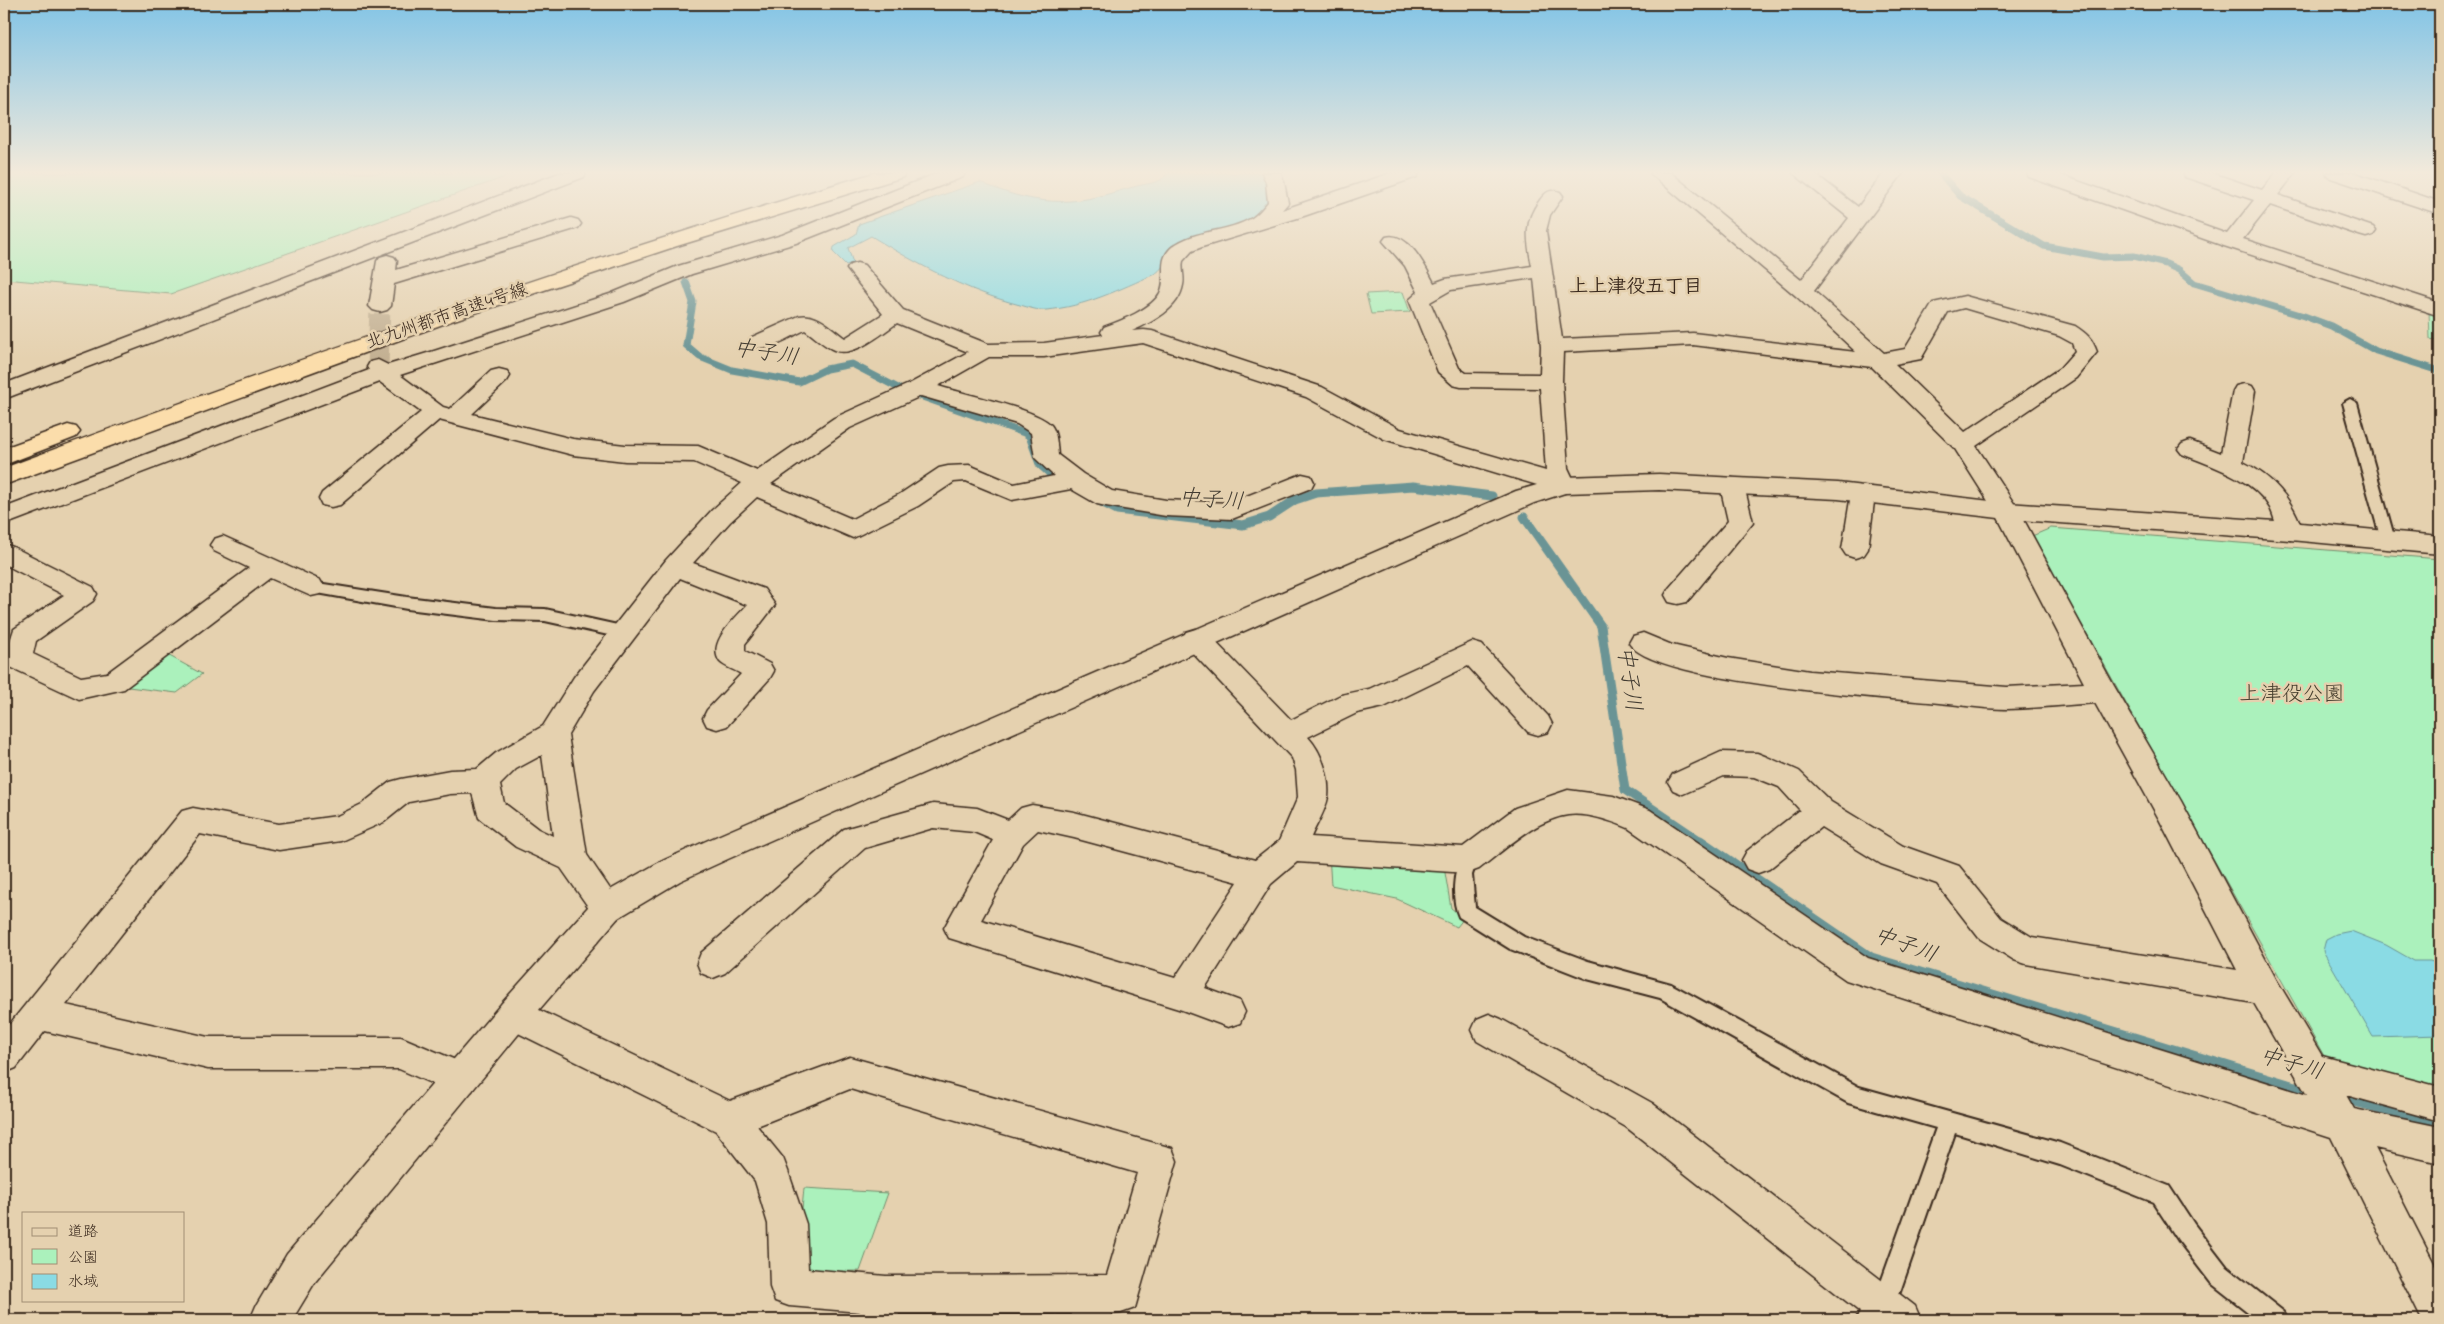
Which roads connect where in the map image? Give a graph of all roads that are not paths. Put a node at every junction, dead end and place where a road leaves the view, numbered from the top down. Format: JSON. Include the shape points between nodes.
{"nodes":[{"id":1,"x":412,"y":235,"type":"edge"},
{"id":2,"x":535,"y":235,"type":"edge"},
{"id":3,"x":640,"y":235,"type":"edge"},
{"id":4,"x":695,"y":235,"type":"edge"},
{"id":5,"x":800,"y":235,"type":"edge"},
{"id":6,"x":1219,"y":235,"type":"edge"},
{"id":7,"x":1537,"y":235,"type":"edge"},
{"id":8,"x":1733,"y":235,"type":"edge"},
{"id":9,"x":1848,"y":235,"type":"edge"},
{"id":10,"x":2210,"y":235,"type":"edge"},
{"id":11,"x":2237,"y":235,"type":"edge"},
{"id":12,"x":1393,"y":241,"type":"dead end"},
{"id":13,"x":2231,"y":242,"type":"junction"},
{"id":14,"x":390,"y":243,"type":"junction"},
{"id":15,"x":857,"y":269,"type":"dead end"},
{"id":16,"x":1543,"y":270,"type":"junction"},
{"id":17,"x":384,"y":280,"type":"junction"},
{"id":18,"x":1803,"y":292,"type":"junction"},
{"id":19,"x":1430,"y":294,"type":"junction"},
{"id":20,"x":380,"y":306,"type":"tunnel mouth"},
{"id":21,"x":2440,"y":310,"type":"edge"},
{"id":22,"x":895,"y":315,"type":"junction"},
{"id":23,"x":760,"y":342,"type":"dead end"},
{"id":24,"x":1086,"y":344,"type":"junction"},
{"id":25,"x":1552,"y":346,"type":"junction"},
{"id":26,"x":985,"y":351,"type":"junction"},
{"id":27,"x":1879,"y":361,"type":"junction"},
{"id":28,"x":380,"y":370,"type":"junction"},
{"id":29,"x":500,"y":376,"type":"dead end"},
{"id":30,"x":1551,"y":381,"type":"junction"},
{"id":31,"x":919,"y":388,"type":"junction"},
{"id":32,"x":2244,"y":391,"type":"dead end"},
{"id":33,"x":4,"y":392,"type":"edge"},
{"id":34,"x":2350,"y":403,"type":"dead end"},
{"id":35,"x":445,"y":415,"type":"junction"},
{"id":36,"x":1963,"y":444,"type":"junction"},
{"id":37,"x":2190,"y":449,"type":"dead end"},
{"id":38,"x":4,"y":457,"type":"edge"},
{"id":39,"x":2231,"y":465,"type":"junction"},
{"id":40,"x":4,"y":478,"type":"edge"},
{"id":41,"x":1074,"y":480,"type":"junction"},
{"id":42,"x":1302,"y":482,"type":"dead end"},
{"id":43,"x":756,"y":484,"type":"junction"},
{"id":44,"x":1564,"y":485,"type":"junction"},
{"id":45,"x":1732,"y":486,"type":"junction"},
{"id":46,"x":1863,"y":494,"type":"junction"},
{"id":47,"x":331,"y":499,"type":"dead end"},
{"id":48,"x":2007,"y":511,"type":"junction"},
{"id":49,"x":4,"y":518,"type":"edge"},
{"id":50,"x":2290,"y":531,"type":"junction"},
{"id":51,"x":2388,"y":540,"type":"junction"},
{"id":52,"x":223,"y":545,"type":"dead end"},
{"id":53,"x":2440,"y":545,"type":"edge"},
{"id":54,"x":1855,"y":549,"type":"dead end"},
{"id":55,"x":4,"y":553,"type":"edge"},
{"id":56,"x":675,"y":566,"type":"junction"},
{"id":57,"x":268,"y":567,"type":"junction"},
{"id":58,"x":311,"y":587,"type":"joint"},
{"id":59,"x":1678,"y":595,"type":"dead end"},
{"id":60,"x":622,"y":632,"type":"junction"},
{"id":61,"x":1196,"y":639,"type":"junction"},
{"id":62,"x":1642,"y":643,"type":"dead end"},
{"id":63,"x":2104,"y":692,"type":"junction"},
{"id":64,"x":717,"y":718,"type":"dead end"},
{"id":65,"x":1538,"y":724,"type":"dead end"},
{"id":66,"x":553,"y":734,"type":"junction"},
{"id":67,"x":1289,"y":734,"type":"junction"},
{"id":68,"x":484,"y":780,"type":"junction"},
{"id":69,"x":1683,"y":782,"type":"dead end"},
{"id":70,"x":1820,"y":811,"type":"junction"},
{"id":71,"x":1012,"y":835,"type":"junction"},
{"id":72,"x":1291,"y":849,"type":"junction"},
{"id":73,"x":572,"y":859,"type":"junction"},
{"id":74,"x":1468,"y":860,"type":"junction"},
{"id":75,"x":1758,"y":860,"type":"dead end"},
{"id":76,"x":1260,"y":875,"type":"junction"},
{"id":77,"x":607,"y":908,"type":"junction"},
{"id":78,"x":714,"y":963,"type":"dead end"},
{"id":79,"x":2264,"y":990,"type":"junction"},
{"id":80,"x":1182,"y":995,"type":"junction"},
{"id":81,"x":1228,"y":1012,"type":"dead end"},
{"id":82,"x":38,"y":1014,"type":"junction"},
{"id":83,"x":514,"y":1014,"type":"junction"},
{"id":84,"x":1489,"y":1030,"type":"dead end"},
{"id":85,"x":4,"y":1057,"type":"edge"},
{"id":86,"x":460,"y":1079,"type":"junction"},
{"id":87,"x":2326,"y":1095,"type":"junction"},
{"id":88,"x":2440,"y":1104,"type":"edge"},
{"id":89,"x":729,"y":1119,"type":"junction"},
{"id":90,"x":1949,"y":1122,"type":"junction"},
{"id":91,"x":2440,"y":1145,"type":"edge"},
{"id":92,"x":1093,"y":1307,"type":"edge"},
{"id":93,"x":881,"y":1308,"type":"edge"},
{"id":94,"x":2440,"y":1315,"type":"edge"},
{"id":95,"x":1884,"y":1316,"type":"edge"},
{"id":96,"x":270,"y":1320,"type":"edge"},
{"id":97,"x":2276,"y":1320,"type":"edge"}],
"edges":[{"from":1,"to":14,"type":"street"},
{"from":2,"to":17,"type":"street"},
{"from":3,"to":38,"type":"highway","name":"北九州都市高速4号線","via":[[260,362]]},
{"from":4,"to":40,"type":"highway","name":"北九州都市高速4号線","via":[[267,379]]},
{"from":5,"to":28,"type":"street","via":[[684,270],[616,298],[442,356]]},
{"from":6,"to":24,"type":"street","via":[[1178,253],[1170,266],[1174,286],[1166,301],[1144,317]]},
{"from":7,"to":16,"type":"street"},
{"from":8,"to":18,"type":"street"},
{"from":9,"to":18,"type":"street"},
{"from":10,"to":13,"type":"street"},
{"from":11,"to":13,"type":"street"},
{"from":12,"to":19,"type":"street","via":[[1414,264]]},
{"from":13,"to":21,"type":"street"},
{"from":14,"to":17,"type":"street"},
{"from":14,"to":33,"type":"street"},
{"from":15,"to":22,"type":"street"},
{"from":16,"to":19,"type":"street","via":[[1446,284]]},
{"from":16,"to":25,"type":"street"},
{"from":17,"to":20,"type":"street"},
{"from":18,"to":27,"type":"street"},
{"from":19,"to":30,"type":"street","via":[[1419,300],[1449,372],[1461,380]]},
{"from":22,"to":23,"type":"street","via":[[855,342],[842,346],[807,322]]},
{"from":22,"to":26,"type":"street"},
{"from":24,"to":26,"type":"street","via":[[1044,350]]},
{"from":24,"to":44,"type":"street","via":[[1144,336],[1314,392],[1392,434]]},
{"from":25,"to":27,"type":"street","via":[[1693,339]]},
{"from":25,"to":30,"type":"street"},
{"from":26,"to":31,"type":"street"},
{"from":27,"to":36,"type":"street"},
{"from":27,"to":36,"type":"street","via":[[1913,354],[1940,307],[1965,302],[2067,331],[2082,340],[2086,352],[2068,373]]},
{"from":28,"to":35,"type":"street"},
{"from":28,"to":49,"type":"street"},
{"from":29,"to":35,"type":"street"},
{"from":30,"to":44,"type":"street","via":[[1556,468]]},
{"from":31,"to":41,"type":"street","via":[[1025,419],[1042,430],[1047,458]]},
{"from":31,"to":43,"type":"street","via":[[842,423]]},
{"from":32,"to":39,"type":"street"},
{"from":34,"to":51,"type":"lane"},
{"from":35,"to":43,"type":"street","via":[[573,447],[624,453],[698,454]]},
{"from":35,"to":47,"type":"street"},
{"from":36,"to":48,"type":"street"},
{"from":37,"to":39,"type":"street"},
{"from":39,"to":50,"type":"street","via":[[2267,488],[2280,504]]},
{"from":41,"to":42,"type":"street","via":[[1106,498],[1166,508],[1232,511]]},
{"from":41,"to":43,"type":"street","via":[[1012,492],[969,473],[948,474],[909,500],[853,529]]},
{"from":43,"to":56,"type":"street"},
{"from":44,"to":45,"type":"street","via":[[1659,482]]},
{"from":44,"to":61,"type":"street","via":[[1525,497]]},
{"from":45,"to":46,"type":"street"},
{"from":45,"to":59,"type":"street","via":[[1741,522]]},
{"from":46,"to":48,"type":"street"},
{"from":46,"to":54,"type":"street"},
{"from":48,"to":50,"type":"street"},
{"from":48,"to":63,"type":"street"},
{"from":50,"to":51,"type":"street"},
{"from":51,"to":53,"type":"street"},
{"from":52,"to":57,"type":"street"},
{"from":55,"to":57,"type":"street","via":[[84,594],[24,636],[18,659],[79,688],[114,682]]},
{"from":56,"to":60,"type":"street"},
{"from":56,"to":64,"type":"street","via":[[755,596],[762,605],[731,642],[731,656],[760,671]]},
{"from":57,"to":58,"type":"street"},
{"from":58,"to":60,"type":"lane","via":[[486,613],[545,615]]},
{"from":60,"to":66,"type":"street"},
{"from":61,"to":67,"type":"street"},
{"from":61,"to":77,"type":"street","via":[[669,872]]},
{"from":62,"to":63,"type":"street","via":[[1666,654],[1810,681],[2007,698]]},
{"from":63,"to":79,"type":"street"},
{"from":65,"to":67,"type":"street","via":[[1472,652],[1374,699],[1351,703]]},
{"from":66,"to":68,"type":"street","via":[[506,761]]},
{"from":66,"to":73,"type":"street"},
{"from":67,"to":72,"type":"street","via":[[1304,752],[1311,770],[1313,798]]},
{"from":68,"to":73,"type":"street","via":[[490,809],[527,838]]},
{"from":68,"to":82,"type":"street","via":[[401,791],[373,813],[341,828],[279,837],[193,820]]},
{"from":69,"to":70,"type":"street","via":[[1721,764],[1758,765],[1789,779]]},
{"from":70,"to":75,"type":"street"},
{"from":70,"to":79,"type":"street","via":[[1892,855],[1948,876],[1990,928],[2026,950]]},
{"from":71,"to":76,"type":"street","via":[[1032,817],[1074,825]]},
{"from":71,"to":78,"type":"street","via":[[977,820],[933,816],[855,838]]},
{"from":71,"to":80,"type":"street","via":[[960,928]]},
{"from":72,"to":74,"type":"street"},
{"from":72,"to":76,"type":"street"},
{"from":73,"to":77,"type":"street"},
{"from":74,"to":87,"type":"street","via":[[1526,817],[1568,802],[1613,808],[1640,820],[1858,970]]},
{"from":74,"to":90,"type":"lane","via":[[1462,875],[1466,910],[1517,943],[1587,970],[1664,990],[1855,1096]]},
{"from":76,"to":80,"type":"street"},
{"from":77,"to":83,"type":"street"},
{"from":79,"to":87,"type":"street"},
{"from":80,"to":81,"type":"street"},
{"from":82,"to":85,"type":"street"},
{"from":82,"to":86,"type":"street","via":[[208,1053],[401,1053]]},
{"from":83,"to":86,"type":"street"},
{"from":83,"to":89,"type":"street"},
{"from":84,"to":95,"type":"street","via":[[1639,1114]]},
{"from":86,"to":96,"type":"street","via":[[301,1268]]},
{"from":87,"to":88,"type":"street"},
{"from":87,"to":91,"type":"street"},
{"from":87,"to":94,"type":"street"},
{"from":89,"to":92,"type":"street","via":[[850,1073],[1158,1161],[1121,1294]]},
{"from":89,"to":93,"type":"street","via":[[770,1171],[787,1224],[789,1287]]},
{"from":90,"to":95,"type":"lane"},
{"from":90,"to":97,"type":"lane","via":[[2060,1154],[2161,1194],[2220,1275]]},
{"from":92,"to":93,"type":"street"}]}
